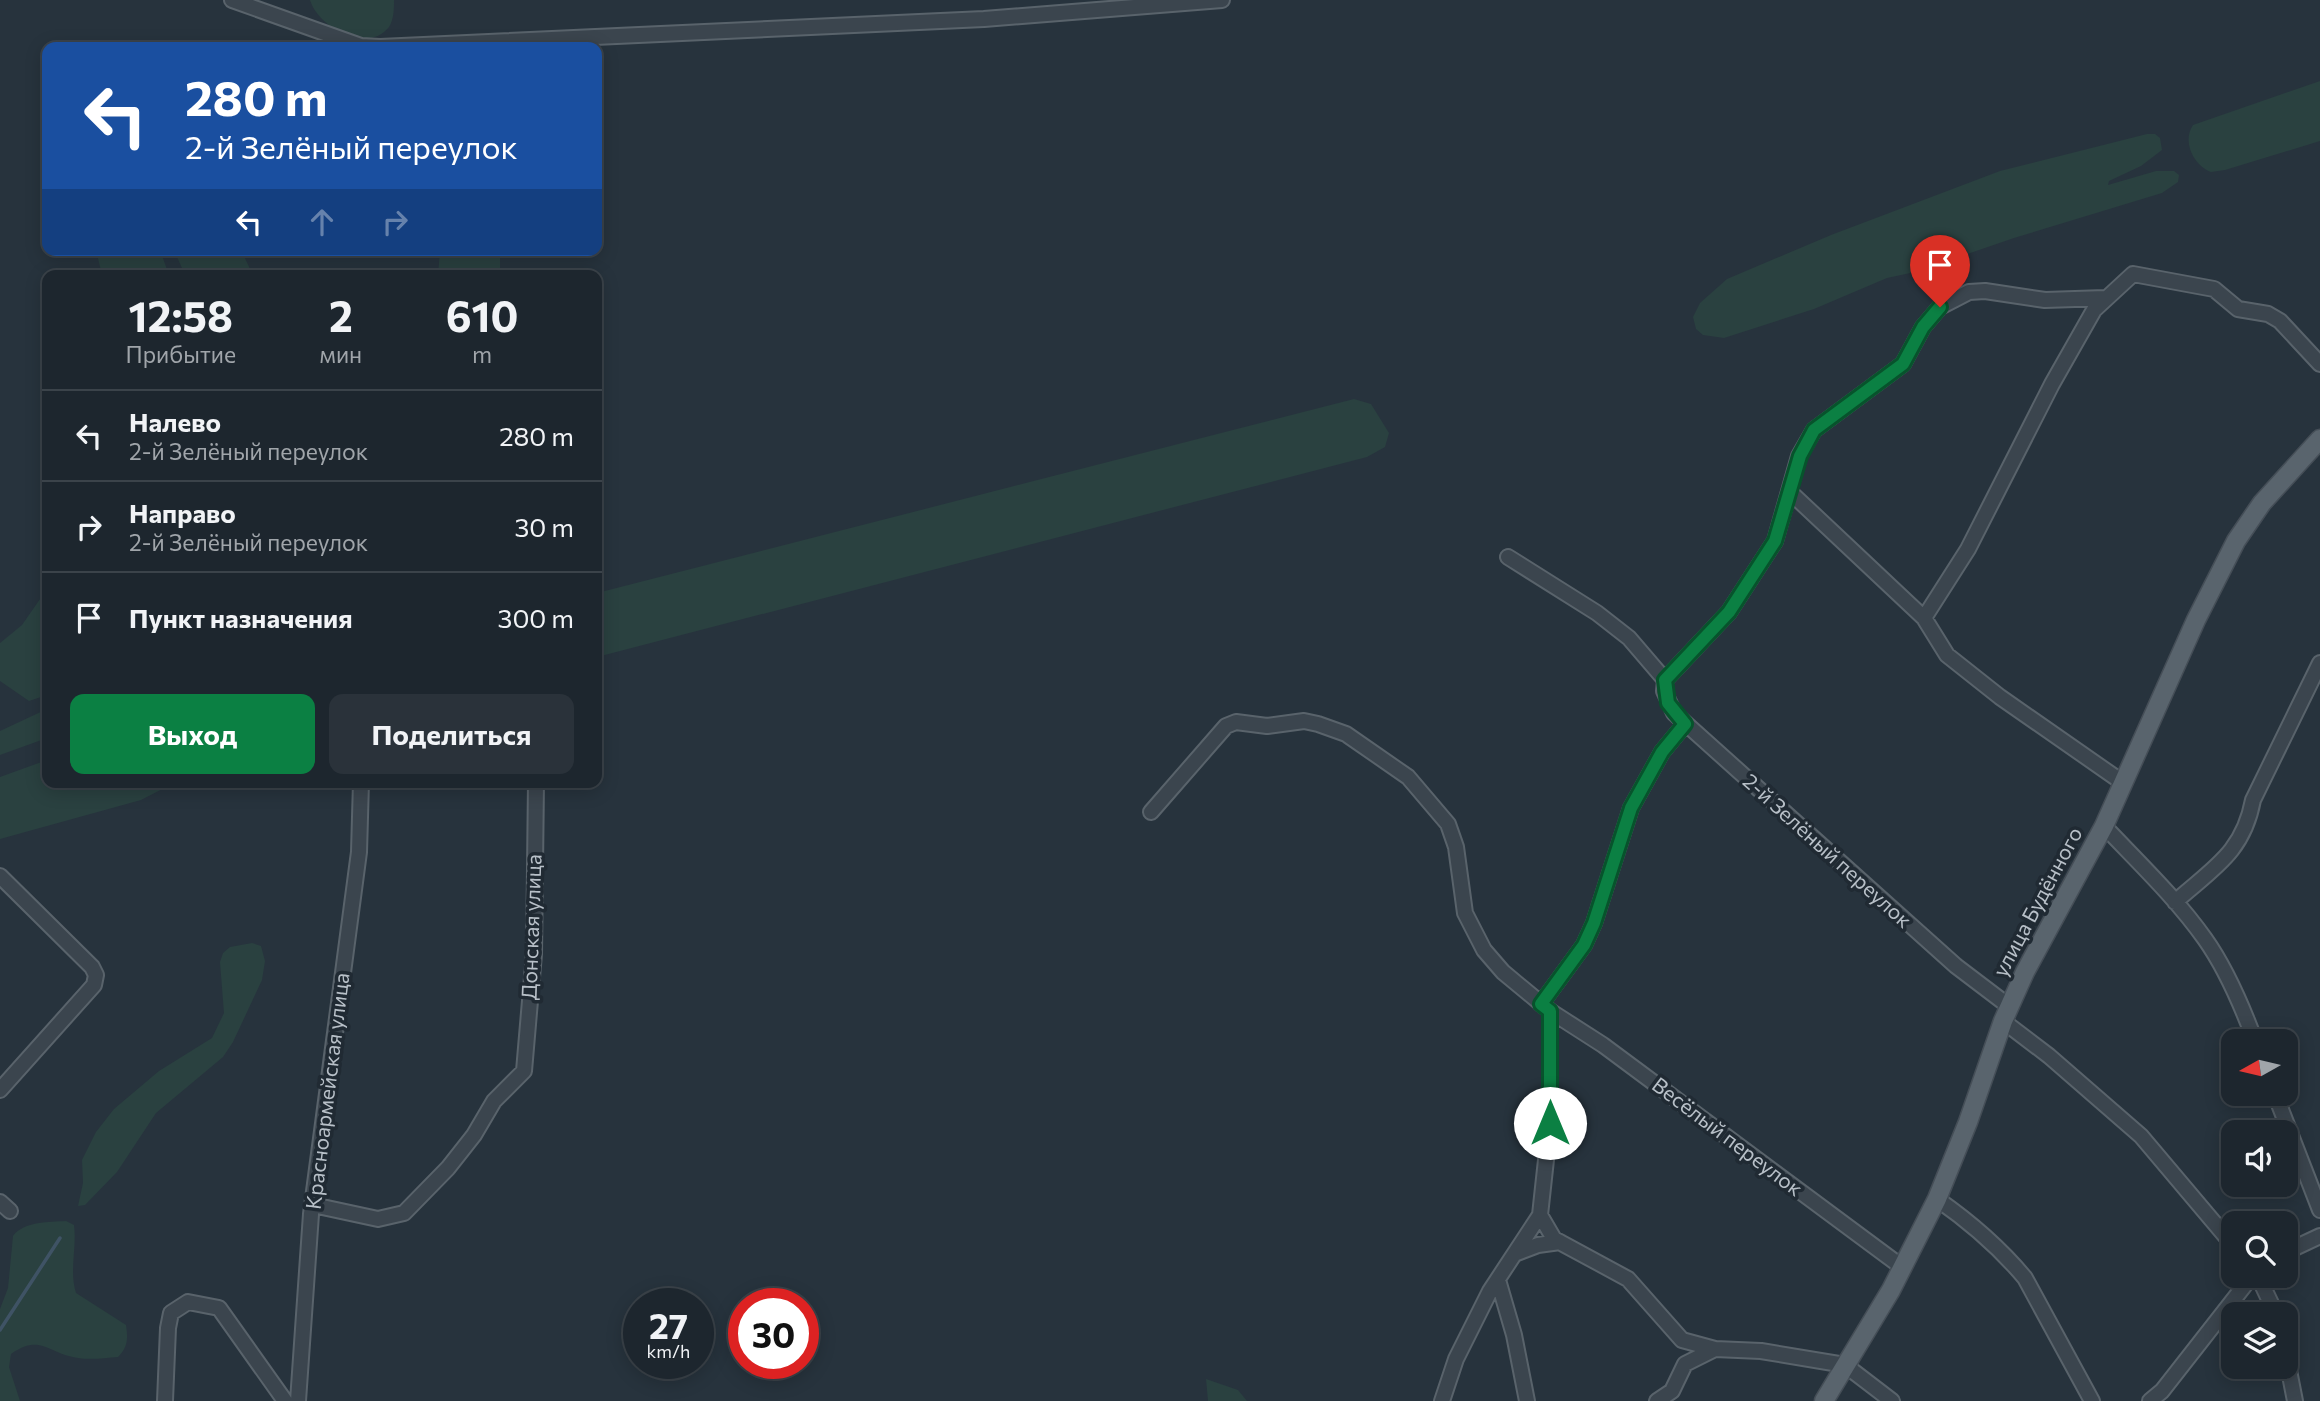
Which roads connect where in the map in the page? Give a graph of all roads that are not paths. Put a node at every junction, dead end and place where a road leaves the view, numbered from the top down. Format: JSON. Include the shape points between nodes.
{"nodes":[{"id":1,"x":232,"y":0,"type":"edge"},
{"id":2,"x":1222,"y":0,"type":"edge"},
{"id":3,"x":350,"y":42,"type":"edge"},
{"id":4,"x":453,"y":42,"type":"edge"},
{"id":5,"x":2105,"y":298,"type":"junction"},
{"id":6,"x":2320,"y":363,"type":"edge"},
{"id":7,"x":2320,"y":439,"type":"edge"},
{"id":8,"x":1790,"y":492,"type":"junction"},
{"id":9,"x":1508,"y":557,"type":"dead end"},
{"id":10,"x":1924,"y":618,"type":"junction"},
{"id":11,"x":2320,"y":663,"type":"edge"},
{"id":12,"x":1665,"y":680,"type":"junction"},
{"id":13,"x":1685,"y":724,"type":"junction"},
{"id":14,"x":2122,"y":782,"type":"junction"},
{"id":15,"x":361,"y":788,"type":"edge"},
{"id":16,"x":536,"y":788,"type":"edge"},
{"id":17,"x":1151,"y":812,"type":"dead end"},
{"id":18,"x":2104,"y":826,"type":"junction"},
{"id":19,"x":0,"y":876,"type":"edge"},
{"id":20,"x":2175,"y":902,"type":"junction"},
{"id":21,"x":1546,"y":1007,"type":"junction"},
{"id":22,"x":2006,"y":1014,"type":"junction"},
{"id":23,"x":2250,"y":1029,"type":"edge"},
{"id":24,"x":0,"y":1090,"type":"edge"},
{"id":25,"x":2280,"y":1106,"type":"edge"},
{"id":26,"x":1937,"y":1199,"type":"junction"},
{"id":27,"x":313,"y":1205,"type":"junction"},
{"id":28,"x":2320,"y":1210,"type":"edge"},
{"id":29,"x":1540,"y":1215,"type":"junction"},
{"id":30,"x":2221,"y":1231,"type":"edge"},
{"id":31,"x":2320,"y":1236,"type":"edge"},
{"id":32,"x":1560,"y":1242,"type":"junction"},
{"id":33,"x":2298,"y":1246,"type":"edge"},
{"id":34,"x":1516,"y":1254,"type":"junction"},
{"id":35,"x":1902,"y":1267,"type":"junction"},
{"id":36,"x":1498,"y":1280,"type":"junction"},
{"id":37,"x":2243,"y":1288,"type":"edge"},
{"id":38,"x":1715,"y":1349,"type":"junction"},
{"id":39,"x":1846,"y":1366,"type":"junction"},
{"id":40,"x":2291,"y":1379,"type":"edge"},
{"id":41,"x":165,"y":1401,"type":"edge"},
{"id":42,"x":285,"y":1401,"type":"edge"},
{"id":43,"x":298,"y":1401,"type":"edge"},
{"id":44,"x":1442,"y":1401,"type":"edge"},
{"id":45,"x":1527,"y":1401,"type":"edge"},
{"id":46,"x":1657,"y":1401,"type":"edge"},
{"id":47,"x":1824,"y":1401,"type":"edge"},
{"id":48,"x":1892,"y":1401,"type":"edge"},
{"id":49,"x":2092,"y":1401,"type":"edge"},
{"id":50,"x":2150,"y":1401,"type":"edge"},
{"id":51,"x":2295,"y":1401,"type":"edge"}],
"edges":[{"from":1,"to":3,"type":"street"},
{"from":2,"to":4,"type":"street","via":[[984,19]]},
{"from":5,"to":6,"type":"street","via":[[2133,274],[2214,289],[2238,309],[2280,321]]},
{"from":5,"to":8,"type":"street","via":[[2045,300],[1985,291],[1969,292],[1940,307],[1903,364],[1814,430],[1800,456]]},
{"from":5,"to":10,"type":"street","via":[[2052,384],[1968,549]]},
{"from":7,"to":14,"type":"main road","name":"улица Будённого","via":[[2262,503],[2236,541]]},
{"from":8,"to":10,"type":"street"},
{"from":8,"to":12,"type":"street","via":[[1775,541],[1729,612]]},
{"from":9,"to":12,"type":"street","name":"2-й Зелёный переулок","via":[[1629,638]]},
{"from":10,"to":14,"type":"street","via":[[1947,655]]},
{"from":11,"to":20,"type":"street","via":[[2233,851]]},
{"from":12,"to":13,"type":"street","name":"2-й Зелёный переулок","via":[[1668,703]]},
{"from":13,"to":21,"type":"street","via":[[1662,752],[1631,808],[1594,923]]},
{"from":13,"to":22,"type":"street","name":"2-й Зелёный переулок"},
{"from":14,"to":18,"type":"main road","name":"улица Будённого"},
{"from":15,"to":27,"type":"street","name":"Красноармейская улица","via":[[359,852]]},
{"from":16,"to":27,"type":"street","name":"Донская улица","via":[[534,954],[524,1071],[494,1101],[448,1168],[404,1213],[378,1219]]},
{"from":17,"to":21,"type":"street","name":"Весёлый переулок","via":[[1226,726],[1304,720],[1346,734],[1408,777],[1448,824],[1456,847],[1465,913],[1484,950]]},
{"from":18,"to":20,"type":"street"},
{"from":18,"to":22,"type":"main road","name":"улица Будённого","via":[[2040,941]]},
{"from":19,"to":24,"type":"street","via":[[96,975],[94,985]]},
{"from":20,"to":23,"type":"street","via":[[2206,940]]},
{"from":21,"to":29,"type":"street","via":[[1550,1123]]},
{"from":21,"to":35,"type":"street","name":"Весёлый переулок"},
{"from":22,"to":26,"type":"main road","name":"улица Будённого"},
{"from":22,"to":30,"type":"street","name":"2-й Зелёный переулок","via":[[2141,1136]]},
{"from":25,"to":28,"type":"street"},
{"from":26,"to":35,"type":"main road","name":"улица Будённого"},
{"from":26,"to":49,"type":"street","via":[[2025,1278]]},
{"from":27,"to":43,"type":"street","name":"Красноармейская улица"},
{"from":29,"to":32,"type":"street","via":[[1549,1234]]},
{"from":29,"to":34,"type":"street"},
{"from":31,"to":33,"type":"street"},
{"from":32,"to":34,"type":"street"},
{"from":32,"to":38,"type":"street","via":[[1628,1279],[1682,1339]]},
{"from":34,"to":36,"type":"street"},
{"from":35,"to":39,"type":"main road","name":"улица Будённого"},
{"from":36,"to":44,"type":"street","via":[[1456,1359]]},
{"from":36,"to":45,"type":"street"},
{"from":37,"to":50,"type":"street"},
{"from":38,"to":39,"type":"street","via":[[1761,1351]]},
{"from":38,"to":46,"type":"street","via":[[1685,1364],[1672,1391]]},
{"from":39,"to":47,"type":"main road","name":"улица Будённого"},
{"from":39,"to":48,"type":"street"},
{"from":40,"to":51,"type":"street"},
{"from":41,"to":42,"type":"street","via":[[167,1328],[171,1313],[188,1301],[219,1308]]}]}
